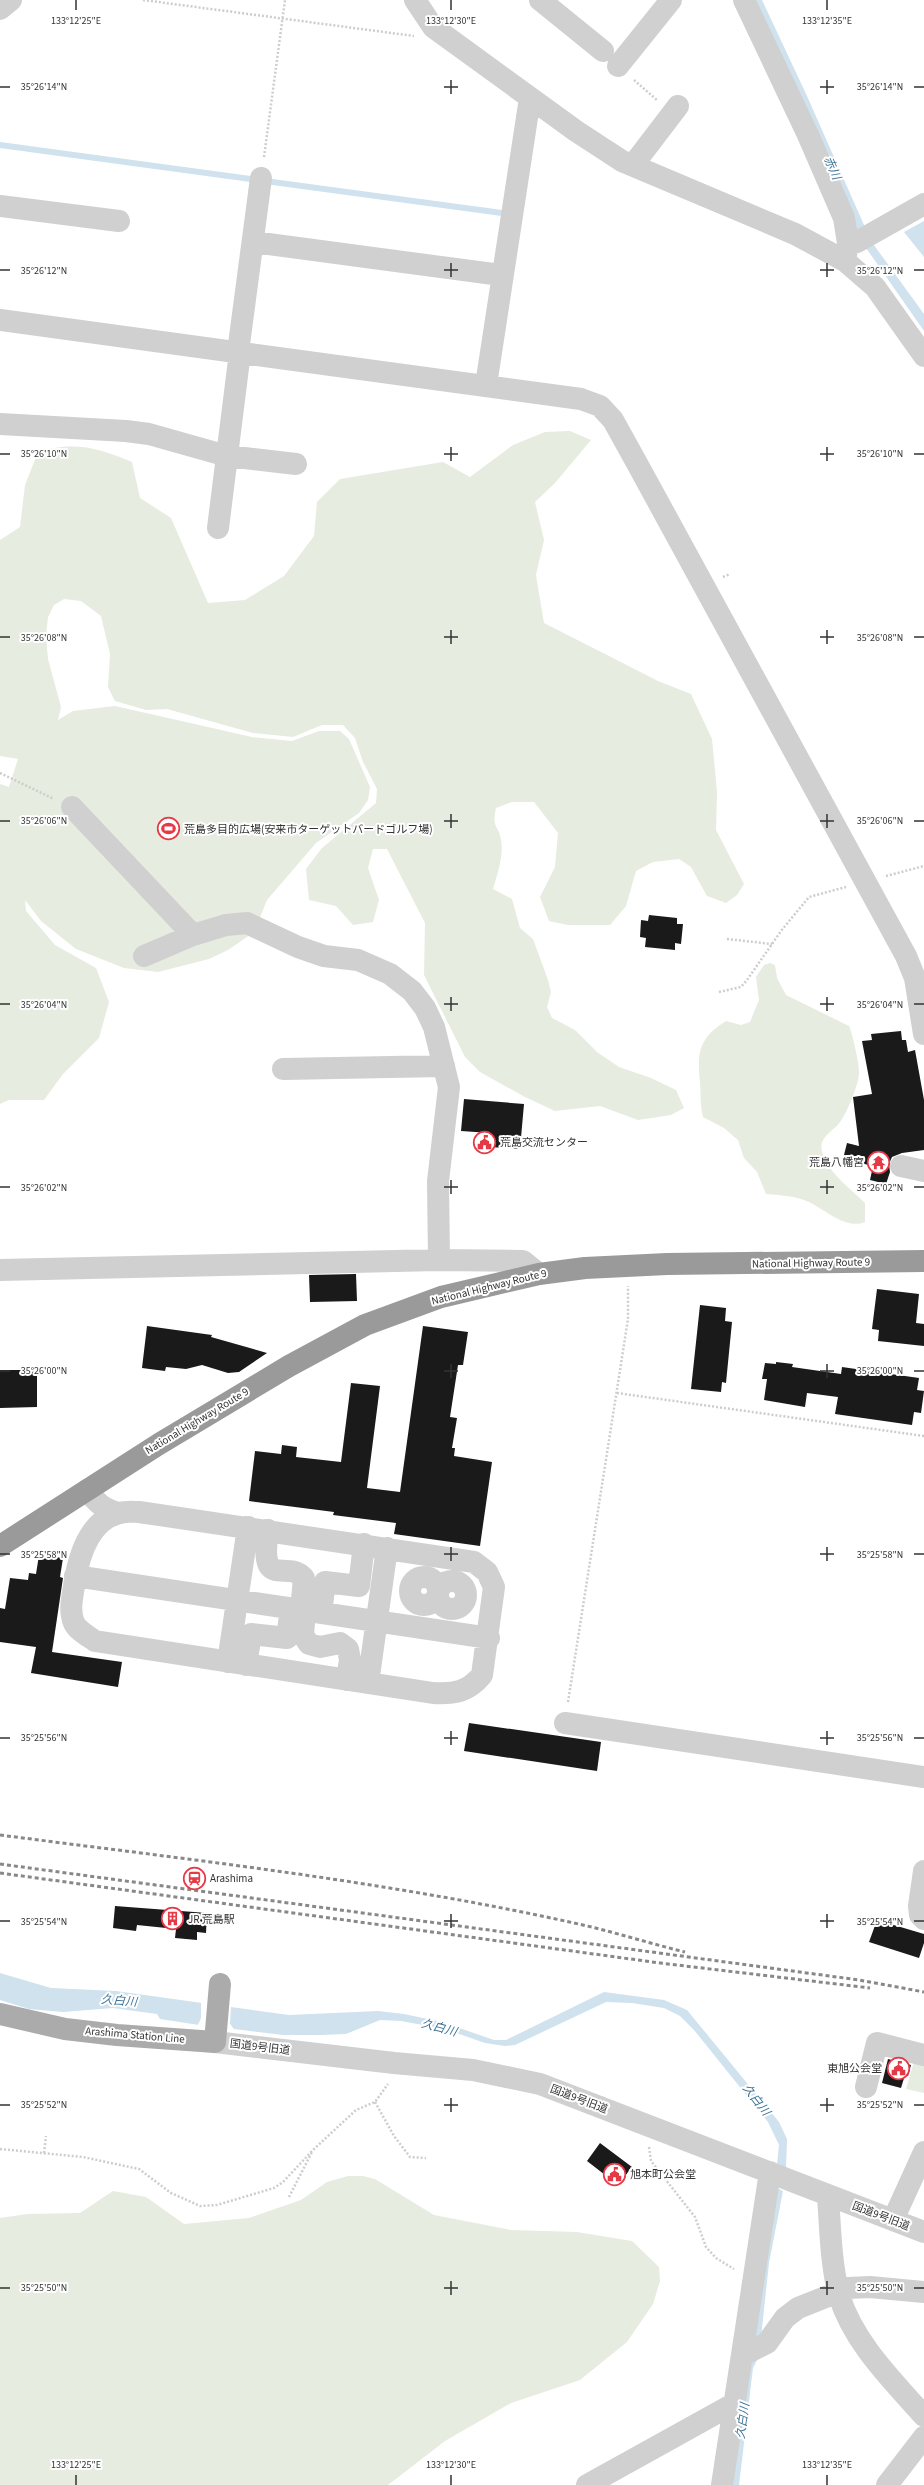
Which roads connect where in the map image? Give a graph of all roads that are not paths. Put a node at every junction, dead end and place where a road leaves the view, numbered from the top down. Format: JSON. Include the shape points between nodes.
{"nodes":[{"id":1,"x":10,"y":0,"type":"edge"},
{"id":2,"x":415,"y":0,"type":"edge"},
{"id":3,"x":540,"y":0,"type":"edge"},
{"id":4,"x":670,"y":0,"type":"edge"},
{"id":5,"x":744,"y":0,"type":"edge"},
{"id":6,"x":0,"y":9,"type":"edge"},
{"id":7,"x":602,"y":51,"type":"dead end"},
{"id":8,"x":618,"y":66,"type":"road end"},
{"id":9,"x":530,"y":98,"type":"junction"},
{"id":10,"x":675,"y":110,"type":"road end"},
{"id":11,"x":633,"y":165,"type":"junction"},
{"id":12,"x":261,"y":180,"type":"road end"},
{"id":13,"x":924,"y":204,"type":"edge"},
{"id":14,"x":0,"y":206,"type":"edge"},
{"id":15,"x":119,"y":221,"type":"dead end"},
{"id":16,"x":253,"y":242,"type":"junction"},
{"id":17,"x":855,"y":246,"type":"junction"},
{"id":18,"x":502,"y":274,"type":"junction"},
{"id":19,"x":0,"y":320,"type":"edge"},
{"id":20,"x":239,"y":352,"type":"junction"},
{"id":21,"x":924,"y":356,"type":"edge"},
{"id":22,"x":486,"y":385,"type":"junction"},
{"id":23,"x":0,"y":424,"type":"edge"},
{"id":24,"x":227,"y":456,"type":"junction"},
{"id":25,"x":296,"y":464,"type":"dead end"},
{"id":26,"x":218,"y":528,"type":"dead end"},
{"id":27,"x":72,"y":807,"type":"road end"},
{"id":28,"x":193,"y":935,"type":"junction"},
{"id":29,"x":144,"y":956,"type":"dead end"},
{"id":30,"x":924,"y":1034,"type":"edge"},
{"id":31,"x":444,"y":1066,"type":"junction"},
{"id":32,"x":283,"y":1068,"type":"dead end"},
{"id":33,"x":901,"y":1166,"type":"dead end"},
{"id":34,"x":924,"y":1171,"type":"edge"},
{"id":35,"x":439,"y":1260,"type":"junction"},
{"id":36,"x":924,"y":1261,"type":"edge"},
{"id":37,"x":0,"y":1270,"type":"edge"},
{"id":38,"x":539,"y":1274,"type":"junction"},
{"id":39,"x":87,"y":1490,"type":"junction"},
{"id":40,"x":119,"y":1513,"type":"junction"},
{"id":41,"x":258,"y":1529,"type":"junction"},
{"id":42,"x":364,"y":1544,"type":"junction"},
{"id":43,"x":0,"y":1546,"type":"edge"},
{"id":44,"x":387,"y":1548,"type":"junction"},
{"id":45,"x":75,"y":1576,"type":"junction"},
{"id":46,"x":382,"y":1585,"type":"junction"},
{"id":47,"x":238,"y":1600,"type":"junction"},
{"id":48,"x":494,"y":1601,"type":"junction"},
{"id":49,"x":305,"y":1610,"type":"junction"},
{"id":50,"x":377,"y":1621,"type":"junction"},
{"id":51,"x":489,"y":1638,"type":"junction"},
{"id":52,"x":237,"y":1664,"type":"junction"},
{"id":53,"x":357,"y":1682,"type":"junction"},
{"id":54,"x":565,"y":1723,"type":"road end"},
{"id":55,"x":924,"y":1777,"type":"edge"},
{"id":56,"x":924,"y":1871,"type":"edge"},
{"id":57,"x":924,"y":1918,"type":"edge"},
{"id":58,"x":219,"y":1992,"type":"dead end"},
{"id":59,"x":0,"y":2014,"type":"edge"},
{"id":60,"x":215,"y":2035,"type":"junction"},
{"id":61,"x":924,"y":2055,"type":"edge"},
{"id":62,"x":866,"y":2087,"type":"dead end"},
{"id":63,"x":924,"y":2152,"type":"edge"},
{"id":64,"x":770,"y":2172,"type":"junction"},
{"id":65,"x":828,"y":2195,"type":"junction"},
{"id":66,"x":893,"y":2220,"type":"junction"},
{"id":67,"x":924,"y":2232,"type":"edge"},
{"id":68,"x":924,"y":2292,"type":"edge"},
{"id":69,"x":839,"y":2293,"type":"junction"},
{"id":70,"x":752,"y":2351,"type":"junction"},
{"id":71,"x":735,"y":2403,"type":"junction"},
{"id":72,"x":924,"y":2416,"type":"edge"},
{"id":73,"x":924,"y":2437,"type":"edge"},
{"id":74,"x":587,"y":2485,"type":"edge"},
{"id":75,"x":722,"y":2485,"type":"edge"},
{"id":76,"x":887,"y":2485,"type":"edge"}],
"edges":[{"from":1,"to":6,"type":"street"},
{"from":2,"to":9,"type":"street","via":[[433,27]]},
{"from":3,"to":7,"type":"street"},
{"from":4,"to":8,"type":"street"},
{"from":5,"to":17,"type":"street","via":[[808,134]]},
{"from":9,"to":11,"type":"street","via":[[622,161]]},
{"from":9,"to":18,"type":"street"},
{"from":10,"to":11,"type":"street"},
{"from":11,"to":17,"type":"street","via":[[795,234]]},
{"from":12,"to":16,"type":"street"},
{"from":13,"to":17,"type":"street"},
{"from":14,"to":15,"type":"street"},
{"from":16,"to":18,"type":"street"},
{"from":16,"to":20,"type":"street"},
{"from":17,"to":21,"type":"street","via":[[875,287]]},
{"from":18,"to":22,"type":"street"},
{"from":19,"to":20,"type":"street"},
{"from":20,"to":22,"type":"street"},
{"from":20,"to":24,"type":"street"},
{"from":22,"to":30,"type":"street","via":[[581,399],[600,406],[613,420],[906,956],[915,978]]},
{"from":23,"to":24,"type":"street","via":[[149,434]]},
{"from":24,"to":25,"type":"street"},
{"from":24,"to":26,"type":"street"},
{"from":27,"to":28,"type":"street"},
{"from":28,"to":29,"type":"street"},
{"from":28,"to":31,"type":"street","via":[[226,925],[247,923],[298,947],[324,956],[358,960],[390,974],[412,991],[425,1008],[434,1027]]},
{"from":31,"to":32,"type":"street"},
{"from":31,"to":35,"type":"street","via":[[449,1087],[438,1181]]},
{"from":33,"to":34,"type":"street"},
{"from":35,"to":37,"type":"street"},
{"from":35,"to":38,"type":"street","via":[[523,1261]]},
{"from":36,"to":38,"type":"highway","name":"National Highway Route 9","via":[[627,1265]]},
{"from":38,"to":39,"type":"highway","name":"National Highway Route 9","via":[[441,1297],[365,1325],[289,1366]]},
{"from":39,"to":40,"type":"street","via":[[106,1510]]},
{"from":39,"to":43,"type":"highway","name":"National Highway Route 9"},
{"from":40,"to":41,"type":"street","via":[[139,1512]]},
{"from":40,"to":45,"type":"street","via":[[93,1531],[84,1544]]},
{"from":41,"to":42,"type":"street"},
{"from":41,"to":47,"type":"street"},
{"from":41,"to":49,"type":"street","via":[[269,1566],[273,1570],[297,1573],[304,1578]]},
{"from":42,"to":44,"type":"street"},
{"from":42,"to":49,"type":"street","via":[[359,1586],[325,1582]]},
{"from":44,"to":46,"type":"street"},
{"from":44,"to":48,"type":"street","via":[[474,1562],[492,1579]]},
{"from":45,"to":47,"type":"street"},
{"from":45,"to":52,"type":"street","via":[[70,1612],[75,1624],[95,1641]]},
{"from":46,"to":48,"type":"street","via":[[410,1590],[416,1601],[424,1604],[433,1601],[438,1593],[440,1602],[447,1608],[456,1608],[465,1598]]},
{"from":46,"to":50,"type":"street"},
{"from":47,"to":49,"type":"street"},
{"from":47,"to":52,"type":"street"},
{"from":48,"to":51,"type":"street"},
{"from":49,"to":50,"type":"street"},
{"from":49,"to":52,"type":"street","via":[[287,1638],[251,1634]]},
{"from":49,"to":53,"type":"street","via":[[303,1635],[309,1644],[320,1647],[340,1643],[348,1649]]},
{"from":50,"to":51,"type":"street"},
{"from":50,"to":53,"type":"street"},
{"from":51,"to":53,"type":"street","via":[[482,1675],[474,1685],[463,1692],[433,1692]]},
{"from":52,"to":53,"type":"street"},
{"from":54,"to":55,"type":"street"},
{"from":56,"to":57,"type":"street","via":[[919,1912]]},
{"from":58,"to":60,"type":"main road"},
{"from":59,"to":60,"type":"main road","name":"Arashima Station Line","via":[[65,2029],[117,2035]]},
{"from":60,"to":64,"type":"street","name":"国道9号旧道","via":[[394,2063],[473,2070],[540,2084]]},
{"from":61,"to":62,"type":"street","via":[[877,2043]]},
{"from":63,"to":66,"type":"street"},
{"from":64,"to":65,"type":"street","name":"国道9号旧道"},
{"from":64,"to":70,"type":"street","via":[[753,2280]]},
{"from":65,"to":66,"type":"street","name":"国道9号旧道"},
{"from":65,"to":69,"type":"street","via":[[830,2232]]},
{"from":66,"to":67,"type":"street","name":"国道9号旧道"},
{"from":68,"to":69,"type":"street","via":[[870,2287],[848,2288]]},
{"from":69,"to":70,"type":"street","via":[[791,2312],[771,2339]]},
{"from":69,"to":72,"type":"street","via":[[844,2309],[874,2359]]},
{"from":70,"to":71,"type":"street"},
{"from":71,"to":74,"type":"street"},
{"from":71,"to":75,"type":"street"},
{"from":73,"to":76,"type":"street"}]}
